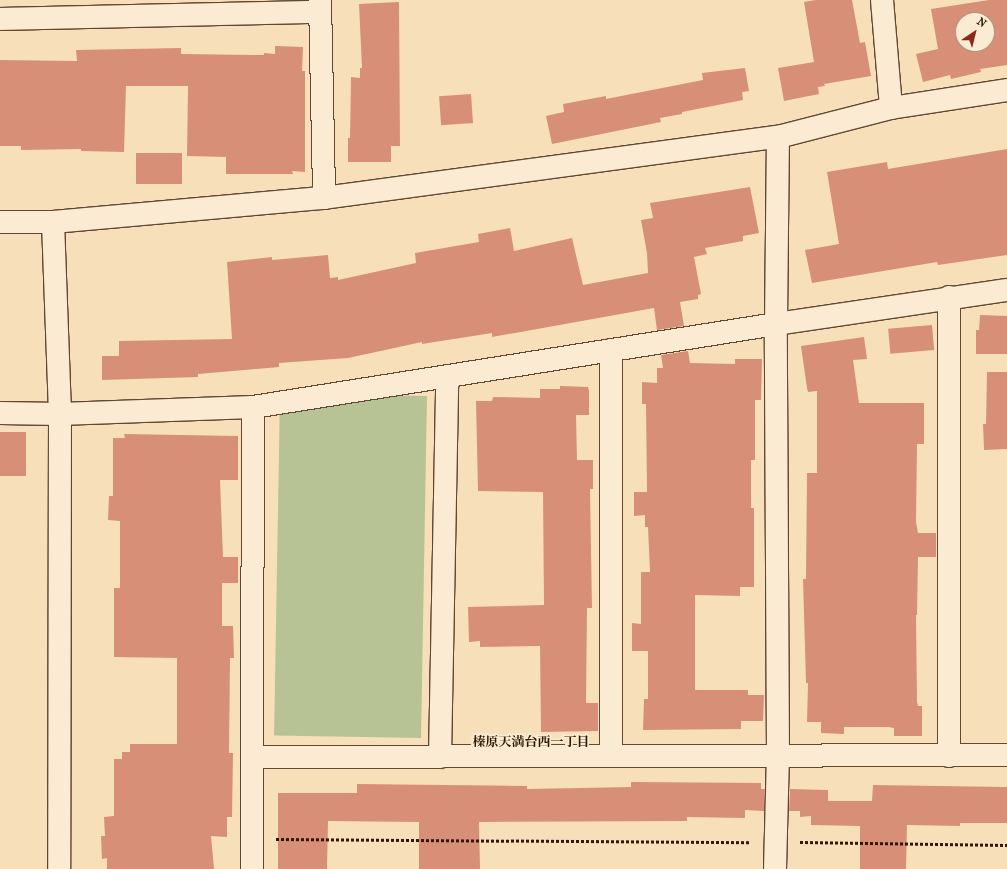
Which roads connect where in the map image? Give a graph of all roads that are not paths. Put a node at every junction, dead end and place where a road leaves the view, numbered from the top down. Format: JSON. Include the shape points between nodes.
{"nodes":[{"id":1,"x":882,"y":0,"type":"edge"},
{"id":2,"x":320,"y":6,"type":"edge"},
{"id":3,"x":0,"y":19,"type":"edge"},
{"id":4,"x":1007,"y":90,"type":"edge"},
{"id":5,"x":891,"y":108,"type":"junction"},
{"id":6,"x":778,"y":136,"type":"junction"},
{"id":7,"x":324,"y":198,"type":"junction"},
{"id":8,"x":0,"y":222,"type":"edge"},
{"id":9,"x":53,"y":222,"type":"junction"},
{"id":10,"x":1007,"y":290,"type":"edge"},
{"id":11,"x":949,"y":297,"type":"junction"},
{"id":12,"x":776,"y":324,"type":"junction"},
{"id":13,"x":611,"y":350,"type":"junction"},
{"id":14,"x":447,"y":377,"type":"junction"},
{"id":15,"x":253,"y":407,"type":"junction"},
{"id":16,"x":0,"y":413,"type":"edge"},
{"id":17,"x":60,"y":414,"type":"junction"},
{"id":18,"x":611,"y":755,"type":"junction"},
{"id":19,"x":778,"y":755,"type":"junction"},
{"id":20,"x":1007,"y":755,"type":"edge"},
{"id":21,"x":949,"y":756,"type":"junction"},
{"id":22,"x":252,"y":757,"type":"junction"},
{"id":23,"x":440,"y":757,"type":"junction"},
{"id":24,"x":59,"y":869,"type":"edge"},
{"id":25,"x":252,"y":869,"type":"edge"},
{"id":26,"x":775,"y":869,"type":"edge"}],
"edges":[{"from":1,"to":5,"type":"street"},
{"from":2,"to":3,"type":"street"},
{"from":2,"to":7,"type":"street"},
{"from":4,"to":5,"type":"street"},
{"from":5,"to":6,"type":"street"},
{"from":6,"to":7,"type":"street"},
{"from":6,"to":12,"type":"street"},
{"from":7,"to":9,"type":"street"},
{"from":8,"to":9,"type":"street"},
{"from":9,"to":17,"type":"street"},
{"from":10,"to":11,"type":"street"},
{"from":11,"to":12,"type":"street"},
{"from":11,"to":21,"type":"street"},
{"from":12,"to":13,"type":"street"},
{"from":12,"to":19,"type":"street"},
{"from":13,"to":14,"type":"street"},
{"from":13,"to":18,"type":"street"},
{"from":14,"to":15,"type":"street"},
{"from":14,"to":23,"type":"street"},
{"from":15,"to":17,"type":"street"},
{"from":15,"to":22,"type":"street"},
{"from":16,"to":17,"type":"street"},
{"from":17,"to":24,"type":"street"},
{"from":18,"to":19,"type":"street"},
{"from":18,"to":23,"type":"street"},
{"from":19,"to":21,"type":"street"},
{"from":19,"to":26,"type":"street"},
{"from":20,"to":21,"type":"street"},
{"from":22,"to":23,"type":"street"},
{"from":22,"to":25,"type":"street"}]}
